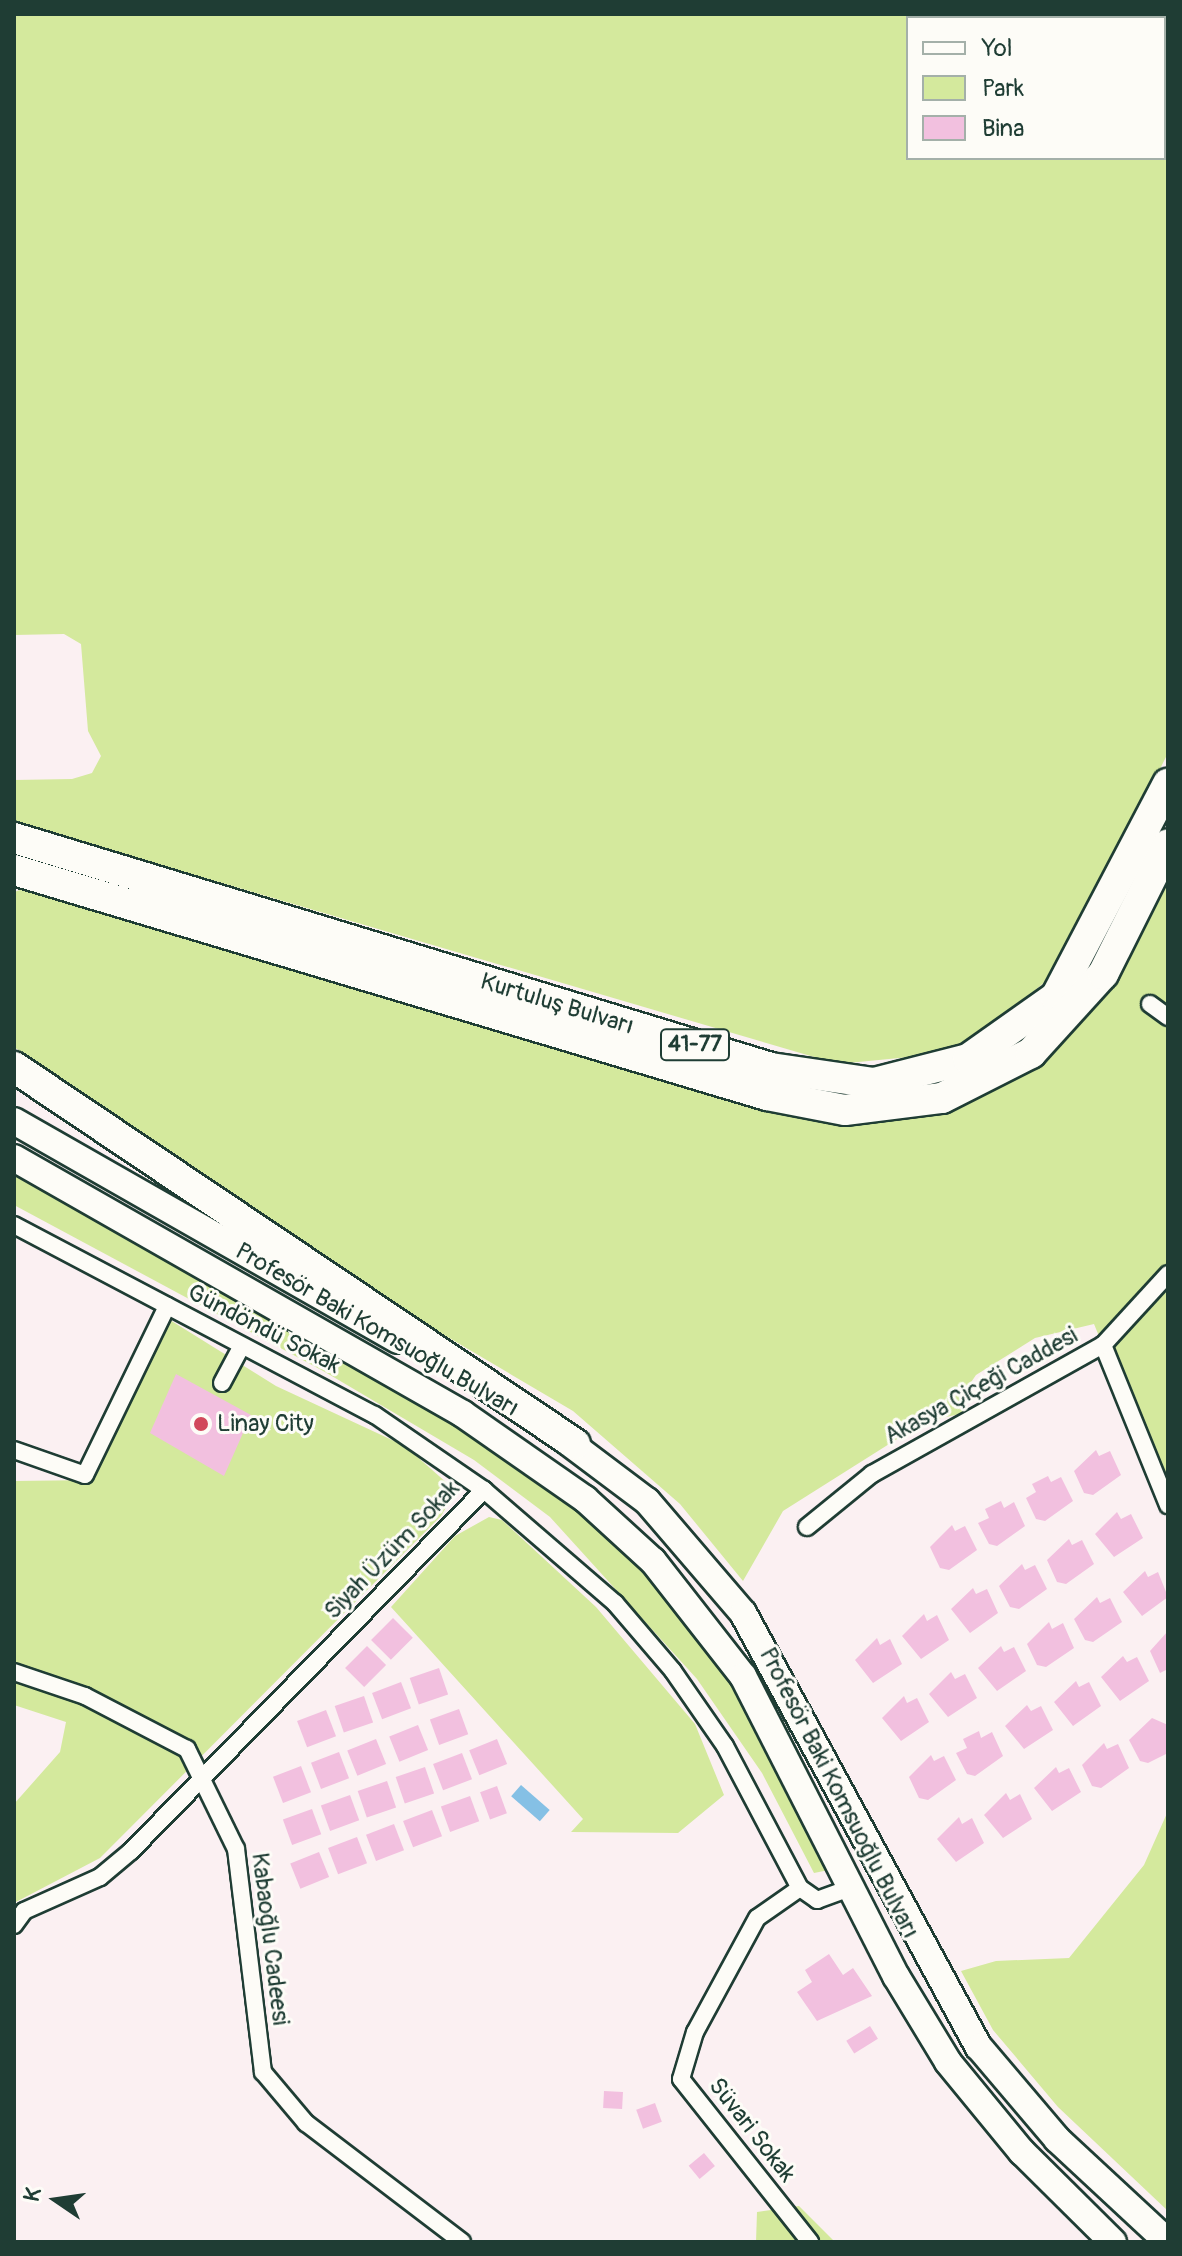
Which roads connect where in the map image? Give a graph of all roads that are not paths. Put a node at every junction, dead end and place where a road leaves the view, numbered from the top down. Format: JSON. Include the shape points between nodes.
{"nodes":[{"id":1,"x":1168,"y":784,"type":"edge"},
{"id":2,"x":14,"y":838,"type":"edge"},
{"id":3,"x":1168,"y":844,"type":"edge"},
{"id":4,"x":14,"y":849,"type":"edge"},
{"id":5,"x":14,"y":870,"type":"edge"},
{"id":6,"x":87,"y":875,"type":"junction"},
{"id":7,"x":14,"y":881,"type":"edge"},
{"id":8,"x":1150,"y":1004,"type":"dead end"},
{"id":9,"x":1168,"y":1017,"type":"edge"},
{"id":10,"x":14,"y":1067,"type":"edge"},
{"id":11,"x":14,"y":1121,"type":"edge"},
{"id":12,"x":14,"y":1158,"type":"edge"},
{"id":13,"x":14,"y":1225,"type":"edge"},
{"id":14,"x":1168,"y":1274,"type":"edge"},
{"id":15,"x":167,"y":1306,"type":"junction"},
{"id":16,"x":1103,"y":1345,"type":"junction"},
{"id":17,"x":240,"y":1349,"type":"junction"},
{"id":18,"x":222,"y":1383,"type":"dead end"},
{"id":19,"x":575,"y":1444,"type":"junction"},
{"id":20,"x":14,"y":1450,"type":"edge"},
{"id":21,"x":484,"y":1490,"type":"junction"},
{"id":22,"x":1168,"y":1505,"type":"edge"},
{"id":23,"x":807,"y":1527,"type":"dead end"},
{"id":24,"x":14,"y":1672,"type":"edge"},
{"id":25,"x":202,"y":1779,"type":"junction"},
{"id":26,"x":853,"y":1887,"type":"junction"},
{"id":27,"x":800,"y":1888,"type":"junction"},
{"id":28,"x":14,"y":1925,"type":"edge"},
{"id":29,"x":462,"y":2242,"type":"edge"},
{"id":30,"x":810,"y":2242,"type":"edge"},
{"id":31,"x":1113,"y":2242,"type":"edge"},
{"id":32,"x":1168,"y":2242,"type":"edge"}],
"edges":[{"from":1,"to":6,"type":"highway","name":"Kurtuluş Bulvarı","number":"41-77","via":[[1056,997],[968,1059],[874,1083],[771,1068]]},
{"from":2,"to":6,"type":"highway","number":"41-77"},
{"from":3,"to":6,"type":"highway","name":"Kurtuluş Bulvarı","number":"41-77","via":[[1103,974],[1056,1032],[1004,1072],[972,1086],[875,1109],[781,1099]]},
{"from":4,"to":6,"type":"highway"},
{"from":5,"to":6,"type":"highway","number":"41-77"},
{"from":6,"to":7,"type":"highway"},
{"from":8,"to":9,"type":"street"},
{"from":10,"to":19,"type":"highway"},
{"from":11,"to":19,"type":"main road","name":"Profesör Baki Komsuoğlu Bulvarı"},
{"from":12,"to":26,"type":"main road","name":"Profesör Baki Komsuoğlu Bulvarı","via":[[463,1414],[585,1499],[673,1583],[743,1676]]},
{"from":13,"to":15,"type":"street","name":"Gündöndü Sokak"},
{"from":14,"to":16,"type":"street","name":"Akasya Çiçeği Caddesi"},
{"from":15,"to":17,"type":"street","name":"Gündöndü Sokak"},
{"from":15,"to":20,"type":"street","via":[[85,1475]]},
{"from":16,"to":22,"type":"street"},
{"from":16,"to":23,"type":"street","name":"Akasya Çiçeği Caddesi","via":[[872,1474]]},
{"from":17,"to":18,"type":"street"},
{"from":17,"to":21,"type":"street","name":"Gündöndü Sokak","via":[[375,1415]]},
{"from":19,"to":32,"type":"main road","name":"Profesör Baki Komsuoğlu Bulvarı","via":[[657,1512],[743,1613],[979,2047],[1057,2139]]},
{"from":21,"to":25,"type":"street","name":"Siyah Üzüm Sokak"},
{"from":21,"to":27,"type":"street","name":"Siyah Üzüm Sokak","via":[[615,1603],[673,1671],[725,1746]]},
{"from":24,"to":25,"type":"street","name":"Kabaoğlu Cadeesi","via":[[85,1696],[187,1749]]},
{"from":25,"to":28,"type":"street","name":"Siyah Üzüm Sokak","via":[[100,1877],[50,1897]]},
{"from":25,"to":29,"type":"street","name":"Kabaoğlu Cadeesi","via":[[236,1849],[263,2072],[306,2123]]},
{"from":26,"to":27,"type":"street","via":[[817,1900]]},
{"from":26,"to":31,"type":"main road","name":"Profesör Baki Komsuoğlu Bulvarı","via":[[920,2019],[978,2103]]},
{"from":27,"to":30,"type":"street","name":"Süvari Sokak","via":[[757,1918],[695,2032],[681,2079]]}]}
